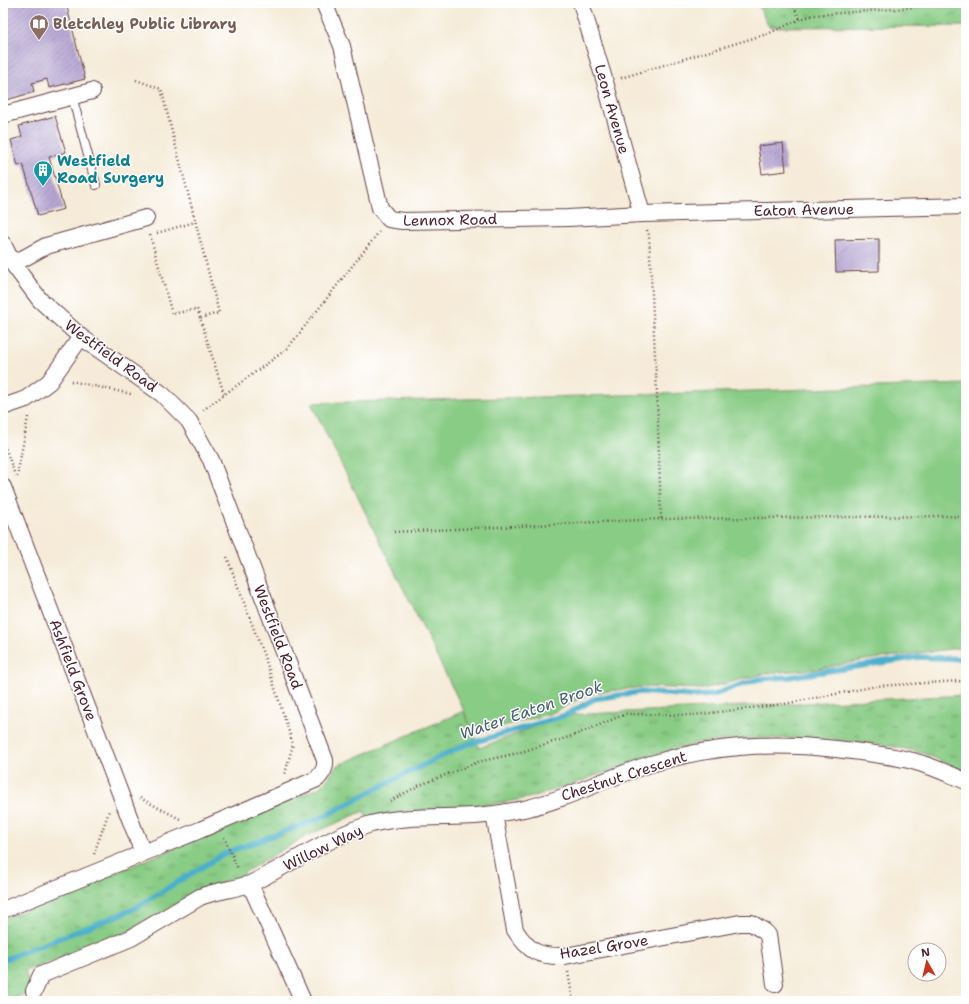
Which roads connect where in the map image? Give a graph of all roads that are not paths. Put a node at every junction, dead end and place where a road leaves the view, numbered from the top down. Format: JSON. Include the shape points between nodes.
{"nodes":[{"id":1,"x":324,"y":3,"type":"edge"},
{"id":2,"x":582,"y":3,"type":"edge"},
{"id":3,"x":92,"y":91,"type":"dead end"},
{"id":4,"x":72,"y":96,"type":"junction"},
{"id":5,"x":3,"y":115,"type":"edge"},
{"id":6,"x":96,"y":185,"type":"dead end"},
{"id":7,"x":966,"y":206,"type":"edge"},
{"id":8,"x":642,"y":214,"type":"junction"},
{"id":9,"x":146,"y":218,"type":"road end"},
{"id":10,"x":3,"y":244,"type":"edge"},
{"id":11,"x":13,"y":264,"type":"junction"},
{"id":12,"x":81,"y":337,"type":"junction"},
{"id":13,"x":3,"y":407,"type":"edge"},
{"id":14,"x":3,"y":487,"type":"edge"},
{"id":15,"x":966,"y":781,"type":"edge"},
{"id":16,"x":494,"y":814,"type":"junction"},
{"id":17,"x":143,"y":853,"type":"junction"},
{"id":18,"x":250,"y":884,"type":"junction"},
{"id":19,"x":3,"y":910,"type":"edge"},
{"id":20,"x":775,"y":984,"type":"dead end"},
{"id":21,"x":34,"y":991,"type":"dead end"},
{"id":22,"x":303,"y":1001,"type":"edge"}],
"edges":[{"from":1,"to":8,"type":"street","name":"Lennox Road","via":[[342,46],[380,208],[389,219],[409,221],[568,218]]},
{"from":2,"to":8,"type":"street","name":"Leon Avenue"},
{"from":3,"to":4,"type":"street"},
{"from":4,"to":5,"type":"street"},
{"from":4,"to":6,"type":"lane"},
{"from":7,"to":8,"type":"street","name":"Eaton Avenue"},
{"from":9,"to":11,"type":"street","via":[[46,246]]},
{"from":10,"to":11,"type":"street","name":"Westfield Road"},
{"from":11,"to":12,"type":"street","name":"Westfield Road","via":[[40,300]]},
{"from":12,"to":13,"type":"street","via":[[49,382],[26,399]]},
{"from":12,"to":17,"type":"street","name":"Westfield Road","via":[[162,394],[189,421],[211,460],[325,760],[323,772],[317,779]]},
{"from":14,"to":17,"type":"street","name":"Ashfield Grove"},
{"from":15,"to":16,"type":"street","name":"Chestnut Crescent","via":[[914,762],[870,753],[797,746],[757,746],[676,757],[541,804]]},
{"from":16,"to":18,"type":"street","name":"Willow Way","via":[[401,819],[371,824],[333,839]]},
{"from":16,"to":20,"type":"street","name":"Hazel Grove","via":[[515,930],[529,948],[546,955],[565,956],[751,923],[768,935]]},
{"from":17,"to":19,"type":"street","name":"Westfield Road"},
{"from":18,"to":21,"type":"street","name":"Willow Way","via":[[211,893],[187,904],[144,932],[41,974]]},
{"from":18,"to":22,"type":"street"}]}
